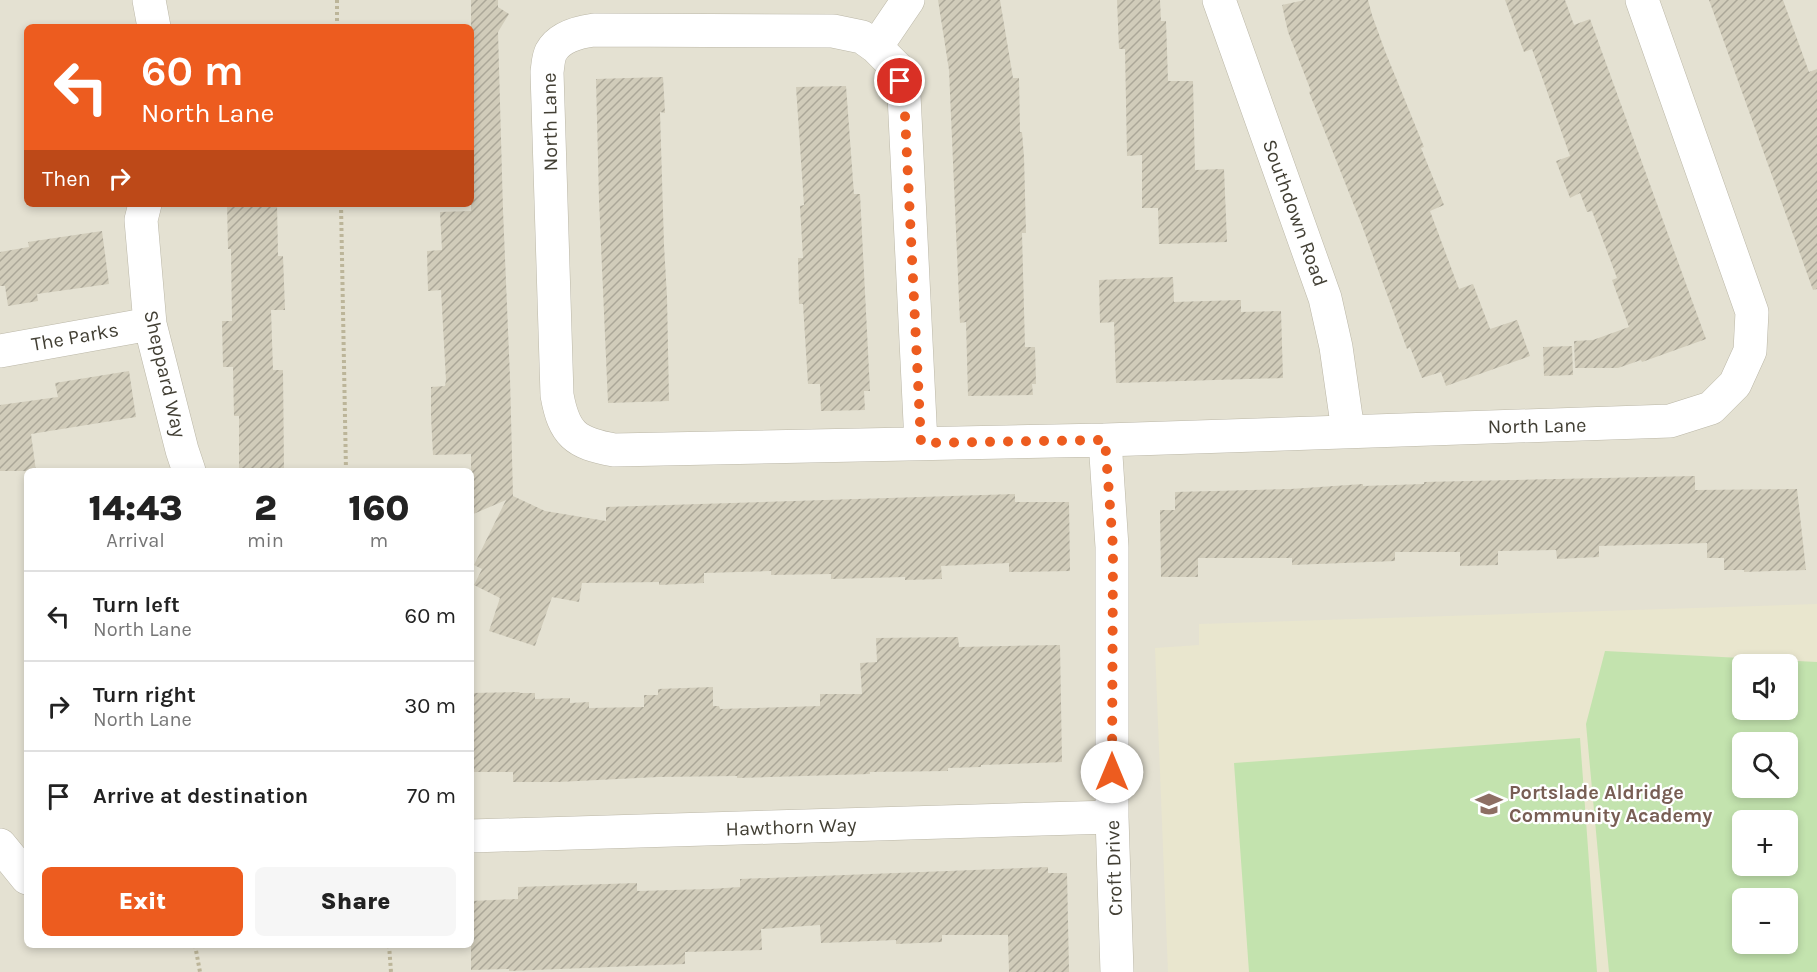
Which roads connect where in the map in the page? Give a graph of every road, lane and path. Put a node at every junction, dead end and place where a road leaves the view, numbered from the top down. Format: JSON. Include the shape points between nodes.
{"nodes":[{"id":1,"x":149,"y":0,"type":"edge"},
{"id":2,"x":337,"y":0,"type":"edge"},
{"id":3,"x":908,"y":0,"type":"edge"},
{"id":4,"x":1219,"y":0,"type":"edge"},
{"id":5,"x":1642,"y":0,"type":"edge"},
{"id":6,"x":153,"y":24,"type":"edge"},
{"id":7,"x":337,"y":24,"type":"edge"},
{"id":8,"x":876,"y":47,"type":"junction"},
{"id":9,"x":144,"y":207,"type":"edge"},
{"id":10,"x":341,"y":207,"type":"edge"},
{"id":11,"x":150,"y":324,"type":"junction"},
{"id":12,"x":0,"y":351,"type":"edge"},
{"id":13,"x":1348,"y":431,"type":"junction"},
{"id":14,"x":1105,"y":440,"type":"junction"},
{"id":15,"x":921,"y":443,"type":"junction"},
{"id":16,"x":188,"y":468,"type":"edge"},
{"id":17,"x":346,"y":468,"type":"edge"},
{"id":18,"x":1112,"y":818,"type":"junction"},
{"id":19,"x":474,"y":836,"type":"edge"},
{"id":20,"x":0,"y":845,"type":"edge"},
{"id":21,"x":24,"y":874,"type":"edge"},
{"id":22,"x":196,"y":948,"type":"edge"},
{"id":23,"x":389,"y":948,"type":"edge"},
{"id":24,"x":200,"y":972,"type":"edge"},
{"id":25,"x":391,"y":972,"type":"edge"},
{"id":26,"x":1117,"y":972,"type":"edge"}],
"edges":[{"from":1,"to":6,"type":"street"},
{"from":2,"to":7,"type":"path"},
{"from":3,"to":8,"type":"street"},
{"from":4,"to":13,"type":"street","name":"Southdown Road","via":[[1325,298]]},
{"from":5,"to":13,"type":"street","name":"North Lane","via":[[1752,312],[1750,351],[1735,384],[1711,408],[1670,421]]},
{"from":8,"to":15,"type":"street","name":"North Lane","via":[[897,68],[904,95]]},
{"from":8,"to":15,"type":"street","name":"North Lane","via":[[862,37],[833,31],[594,30],[564,39],[551,52],[547,72],[557,395],[561,417],[572,435],[591,446],[614,450]]},
{"from":9,"to":11,"type":"street","name":"Sheppard Way","via":[[141,220]]},
{"from":10,"to":17,"type":"path"},
{"from":11,"to":12,"type":"street","name":"The Parks"},
{"from":11,"to":16,"type":"street","name":"Sheppard Way"},
{"from":13,"to":14,"type":"street","name":"North Lane"},
{"from":14,"to":15,"type":"street","name":"North Lane"},
{"from":14,"to":18,"type":"street","name":"Croft Drive","via":[[1113,547]]},
{"from":18,"to":19,"type":"street","name":"Hawthorn Way"},
{"from":18,"to":26,"type":"street","name":"Croft Drive"},
{"from":20,"to":21,"type":"street"},
{"from":22,"to":24,"type":"path"},
{"from":23,"to":25,"type":"path"}]}
